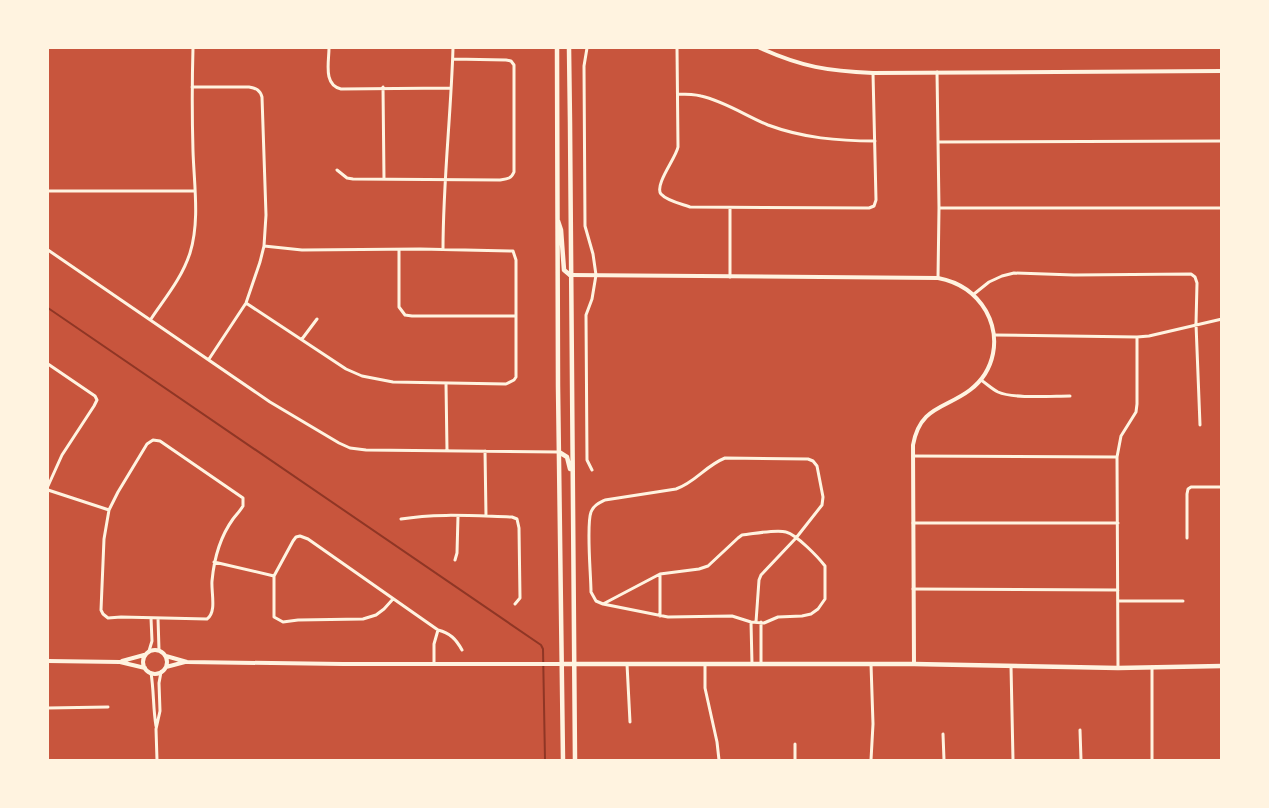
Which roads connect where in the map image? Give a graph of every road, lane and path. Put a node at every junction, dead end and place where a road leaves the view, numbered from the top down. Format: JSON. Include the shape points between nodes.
{"nodes":[{"id":1,"x":193,"y":48,"type":"edge"},
{"id":2,"x":329,"y":48,"type":"edge"},
{"id":3,"x":453,"y":48,"type":"edge"},
{"id":4,"x":557,"y":48,"type":"edge"},
{"id":5,"x":568,"y":48,"type":"edge"},
{"id":6,"x":588,"y":48,"type":"edge"},
{"id":7,"x":678,"y":48,"type":"edge"},
{"id":8,"x":760,"y":48,"type":"edge"},
{"id":9,"x":453,"y":59,"type":"junction"},
{"id":10,"x":937,"y":71,"type":"junction"},
{"id":11,"x":1222,"y":71,"type":"edge"},
{"id":12,"x":874,"y":73,"type":"junction"},
{"id":13,"x":192,"y":87,"type":"junction"},
{"id":14,"x":382,"y":87,"type":"junction"},
{"id":15,"x":451,"y":88,"type":"junction"},
{"id":16,"x":678,"y":94,"type":"junction"},
{"id":17,"x":875,"y":141,"type":"junction"},
{"id":18,"x":1222,"y":141,"type":"edge"},
{"id":19,"x":938,"y":142,"type":"junction"},
{"id":20,"x":337,"y":170,"type":"dead end"},
{"id":21,"x":384,"y":179,"type":"junction"},
{"id":22,"x":445,"y":180,"type":"junction"},
{"id":23,"x":48,"y":191,"type":"edge"},
{"id":24,"x":194,"y":191,"type":"junction"},
{"id":25,"x":730,"y":208,"type":"junction"},
{"id":26,"x":939,"y":208,"type":"junction"},
{"id":27,"x":1222,"y":208,"type":"edge"},
{"id":28,"x":557,"y":217,"type":"junction"},
{"id":29,"x":264,"y":246,"type":"junction"},
{"id":30,"x":443,"y":249,"type":"junction"},
{"id":31,"x":48,"y":250,"type":"edge"},
{"id":32,"x":399,"y":250,"type":"junction"},
{"id":33,"x":570,"y":275,"type":"junction"},
{"id":34,"x":596,"y":275,"type":"junction"},
{"id":35,"x":730,"y":277,"type":"junction"},
{"id":36,"x":938,"y":278,"type":"junction"},
{"id":37,"x":974,"y":294,"type":"junction"},
{"id":38,"x":246,"y":303,"type":"junction"},
{"id":39,"x":516,"y":316,"type":"junction"},
{"id":40,"x":151,"y":319,"type":"junction"},
{"id":41,"x":317,"y":319,"type":"dead end"},
{"id":42,"x":1222,"y":319,"type":"edge"},
{"id":43,"x":1196,"y":324,"type":"junction"},
{"id":44,"x":994,"y":335,"type":"junction"},
{"id":45,"x":1137,"y":337,"type":"junction"},
{"id":46,"x":302,"y":340,"type":"junction"},
{"id":47,"x":208,"y":360,"type":"junction"},
{"id":48,"x":48,"y":364,"type":"edge"},
{"id":49,"x":981,"y":380,"type":"junction"},
{"id":50,"x":446,"y":384,"type":"junction"},
{"id":51,"x":1070,"y":396,"type":"dead end"},
{"id":52,"x":1200,"y":425,"type":"dead end"},
{"id":53,"x":447,"y":450,"type":"junction"},
{"id":54,"x":485,"y":451,"type":"junction"},
{"id":55,"x":559,"y":452,"type":"junction"},
{"id":56,"x":912,"y":456,"type":"junction"},
{"id":57,"x":1117,"y":457,"type":"junction"},
{"id":58,"x":592,"y":470,"type":"dead end"},
{"id":59,"x":572,"y":475,"type":"junction"},
{"id":60,"x":48,"y":486,"type":"edge"},
{"id":61,"x":1222,"y":487,"type":"edge"},
{"id":62,"x":48,"y":490,"type":"edge"},
{"id":63,"x":109,"y":510,"type":"junction"},
{"id":64,"x":458,"y":516,"type":"junction"},
{"id":65,"x":486,"y":516,"type":"junction"},
{"id":66,"x":401,"y":519,"type":"dead end"},
{"id":67,"x":912,"y":523,"type":"junction"},
{"id":68,"x":1118,"y":523,"type":"junction"},
{"id":69,"x":796,"y":538,"type":"junction"},
{"id":70,"x":1187,"y":538,"type":"dead end"},
{"id":71,"x":455,"y":560,"type":"dead end"},
{"id":72,"x":214,"y":562,"type":"junction"},
{"id":73,"x":660,"y":574,"type":"junction"},
{"id":74,"x":274,"y":576,"type":"junction"},
{"id":75,"x":913,"y":590,"type":"junction"},
{"id":76,"x":1118,"y":590,"type":"junction"},
{"id":77,"x":393,"y":599,"type":"junction"},
{"id":78,"x":1118,"y":601,"type":"junction"},
{"id":79,"x":1183,"y":601,"type":"dead end"},
{"id":80,"x":515,"y":604,"type":"dead end"},
{"id":81,"x":603,"y":604,"type":"junction"},
{"id":82,"x":660,"y":616,"type":"junction"},
{"id":83,"x":151,"y":618,"type":"junction"},
{"id":84,"x":158,"y":618,"type":"junction"},
{"id":85,"x":751,"y":622,"type":"junction"},
{"id":86,"x":759,"y":622,"type":"junction"},
{"id":87,"x":438,"y":630,"type":"junction"},
{"id":88,"x":160,"y":650,"type":"junction"},
{"id":89,"x":462,"y":650,"type":"dead end"},
{"id":90,"x":149,"y":651,"type":"junction"},
{"id":91,"x":144,"y":655,"type":"junction"},
{"id":92,"x":166,"y":656,"type":"junction"},
{"id":93,"x":48,"y":661,"type":"edge"},
{"id":94,"x":120,"y":662,"type":"junction"},
{"id":95,"x":187,"y":662,"type":"junction"},
{"id":96,"x":434,"y":664,"type":"junction"},
{"id":97,"x":562,"y":664,"type":"junction"},
{"id":98,"x":574,"y":664,"type":"junction"},
{"id":99,"x":627,"y":664,"type":"junction"},
{"id":100,"x":705,"y":664,"type":"junction"},
{"id":101,"x":752,"y":664,"type":"junction"},
{"id":102,"x":761,"y":664,"type":"junction"},
{"id":103,"x":871,"y":664,"type":"junction"},
{"id":104,"x":914,"y":664,"type":"junction"},
{"id":105,"x":1011,"y":665,"type":"junction"},
{"id":106,"x":1222,"y":666,"type":"edge"},
{"id":107,"x":166,"y":667,"type":"junction"},
{"id":108,"x":1152,"y":667,"type":"junction"},
{"id":109,"x":145,"y":668,"type":"junction"},
{"id":110,"x":1118,"y":668,"type":"junction"},
{"id":111,"x":161,"y":672,"type":"junction"},
{"id":112,"x":151,"y":673,"type":"junction"},
{"id":113,"x":48,"y":708,"type":"edge"},
{"id":114,"x":108,"y":708,"type":"dead end"},
{"id":115,"x":630,"y":722,"type":"dead end"},
{"id":116,"x":156,"y":729,"type":"junction"},
{"id":117,"x":1080,"y":730,"type":"dead end"},
{"id":118,"x":943,"y":734,"type":"dead end"},
{"id":119,"x":796,"y":744,"type":"dead end"},
{"id":120,"x":157,"y":760,"type":"edge"},
{"id":121,"x":563,"y":760,"type":"edge"},
{"id":122,"x":575,"y":760,"type":"edge"},
{"id":123,"x":719,"y":760,"type":"edge"},
{"id":124,"x":795,"y":760,"type":"edge"},
{"id":125,"x":871,"y":760,"type":"edge"},
{"id":126,"x":944,"y":760,"type":"edge"},
{"id":127,"x":1013,"y":760,"type":"edge"},
{"id":128,"x":1081,"y":760,"type":"edge"},
{"id":129,"x":1152,"y":760,"type":"edge"}],
"edges":[{"from":1,"to":13,"type":"street"},
{"from":2,"to":14,"type":"street","via":[[329,78],[334,87]]},
{"from":3,"to":9,"type":"street"},
{"from":4,"to":28,"type":"main road"},
{"from":5,"to":33,"type":"main road"},
{"from":6,"to":34,"type":"street","via":[[584,66],[585,226]]},
{"from":7,"to":16,"type":"street"},
{"from":8,"to":12,"type":"street","via":[[803,65],[836,72]]},
{"from":9,"to":15,"type":"street"},
{"from":9,"to":22,"type":"street","via":[[501,60],[511,61],[514,65],[514,172],[512,177],[500,180]]},
{"from":10,"to":11,"type":"street"},
{"from":10,"to":12,"type":"street"},
{"from":10,"to":19,"type":"street"},
{"from":12,"to":17,"type":"street"},
{"from":13,"to":24,"type":"street"},
{"from":13,"to":29,"type":"street","via":[[249,87],[256,88],[261,94],[266,215]]},
{"from":14,"to":15,"type":"street"},
{"from":14,"to":21,"type":"street"},
{"from":15,"to":22,"type":"street"},
{"from":16,"to":17,"type":"street","via":[[700,95],[799,134],[832,140]]},
{"from":16,"to":25,"type":"street","via":[[677,151],[659,187],[662,194],[690,207]]},
{"from":17,"to":25,"type":"street","via":[[876,200],[872,207]]},
{"from":18,"to":19,"type":"street"},
{"from":19,"to":26,"type":"street"},
{"from":20,"to":21,"type":"street","via":[[347,178]]},
{"from":21,"to":22,"type":"street"},
{"from":22,"to":30,"type":"street"},
{"from":23,"to":24,"type":"street"},
{"from":24,"to":40,"type":"street","via":[[194,233],[188,259]]},
{"from":25,"to":35,"type":"street"},
{"from":26,"to":27,"type":"street"},
{"from":26,"to":36,"type":"street"},
{"from":28,"to":33,"type":"main road","via":[[564,270]]},
{"from":28,"to":55,"type":"main road"},
{"from":29,"to":32,"type":"street","via":[[302,250]]},
{"from":29,"to":38,"type":"street"},
{"from":30,"to":32,"type":"street"},
{"from":30,"to":39,"type":"street","via":[[513,251]]},
{"from":31,"to":40,"type":"street"},
{"from":32,"to":39,"type":"street","via":[[399,307],[405,315]]},
{"from":33,"to":34,"type":"street"},
{"from":33,"to":59,"type":"main road"},
{"from":34,"to":35,"type":"street"},
{"from":34,"to":58,"type":"street","via":[[586,314],[587,460]]},
{"from":35,"to":36,"type":"street"},
{"from":36,"to":37,"type":"street"},
{"from":37,"to":43,"type":"street","via":[[990,282],[1014,273],[1186,273],[1193,275],[1197,283]]},
{"from":37,"to":44,"type":"street","via":[[990,318]]},
{"from":38,"to":46,"type":"street"},
{"from":38,"to":47,"type":"street"},
{"from":39,"to":50,"type":"street","via":[[515,378],[511,383]]},
{"from":40,"to":47,"type":"street"},
{"from":41,"to":46,"type":"street"},
{"from":42,"to":43,"type":"street"},
{"from":43,"to":45,"type":"street"},
{"from":43,"to":52,"type":"street"},
{"from":44,"to":45,"type":"street"},
{"from":44,"to":49,"type":"street","via":[[989,368]]},
{"from":45,"to":57,"type":"street","via":[[1136,412],[1121,436]]},
{"from":46,"to":50,"type":"street","via":[[362,376],[393,382]]},
{"from":47,"to":53,"type":"street","via":[[320,434],[350,448]]},
{"from":48,"to":60,"type":"street","via":[[95,396],[96,400],[62,455]]},
{"from":49,"to":51,"type":"street","via":[[1001,393]]},
{"from":49,"to":56,"type":"street","via":[[928,414],[914,438]]},
{"from":50,"to":53,"type":"street"},
{"from":53,"to":54,"type":"street"},
{"from":54,"to":55,"type":"street"},
{"from":54,"to":65,"type":"street"},
{"from":55,"to":59,"type":"main road","via":[[568,457]]},
{"from":55,"to":97,"type":"main road"},
{"from":56,"to":57,"type":"street"},
{"from":56,"to":67,"type":"street"},
{"from":57,"to":68,"type":"street"},
{"from":59,"to":98,"type":"main road"},
{"from":61,"to":70,"type":"street","via":[[1188,489]]},
{"from":62,"to":63,"type":"street"},
{"from":63,"to":72,"type":"street","via":[[147,444],[153,440],[160,441],[240,495],[244,502],[219,546]]},
{"from":63,"to":83,"type":"street","via":[[103,551],[101,610],[111,618]]},
{"from":64,"to":65,"type":"street"},
{"from":64,"to":66,"type":"street"},
{"from":64,"to":71,"type":"street"},
{"from":65,"to":80,"type":"street","via":[[512,517],[518,521],[520,598]]},
{"from":67,"to":68,"type":"street"},
{"from":67,"to":75,"type":"street"},
{"from":68,"to":76,"type":"street"},
{"from":69,"to":73,"type":"street","via":[[786,532],[742,535],[708,566]]},
{"from":69,"to":81,"type":"street","via":[[822,505],[818,466],[813,460],[725,458],[714,462],[686,486],[605,500],[594,507],[589,520],[591,592],[596,601]]},
{"from":69,"to":86,"type":"street","via":[[761,575]]},
{"from":69,"to":86,"type":"street","via":[[825,566],[825,598],[811,614]]},
{"from":72,"to":74,"type":"street"},
{"from":72,"to":84,"type":"street","via":[[210,617]]},
{"from":73,"to":81,"type":"street"},
{"from":73,"to":82,"type":"street"},
{"from":74,"to":77,"type":"street","via":[[293,541],[300,536]]},
{"from":74,"to":77,"type":"street","via":[[273,613],[283,622],[363,620],[380,612]]},
{"from":75,"to":76,"type":"street"},
{"from":75,"to":104,"type":"street"},
{"from":76,"to":78,"type":"street"},
{"from":77,"to":87,"type":"street"},
{"from":78,"to":79,"type":"street"},
{"from":78,"to":110,"type":"street"},
{"from":81,"to":82,"type":"street"},
{"from":82,"to":85,"type":"street","via":[[732,616]]},
{"from":83,"to":84,"type":"street"},
{"from":83,"to":90,"type":"street"},
{"from":84,"to":88,"type":"street"},
{"from":85,"to":86,"type":"street"},
{"from":85,"to":101,"type":"street"},
{"from":86,"to":102,"type":"street"},
{"from":87,"to":89,"type":"street","via":[[454,638]]},
{"from":87,"to":96,"type":"street"},
{"from":88,"to":90,"type":"street"},
{"from":88,"to":92,"type":"street"},
{"from":90,"to":91,"type":"street"},
{"from":91,"to":94,"type":"street"},
{"from":91,"to":109,"type":"street"},
{"from":92,"to":95,"type":"street"},
{"from":92,"to":107,"type":"street"},
{"from":93,"to":94,"type":"street"},
{"from":94,"to":109,"type":"street"},
{"from":95,"to":96,"type":"street"},
{"from":95,"to":107,"type":"street"},
{"from":96,"to":97,"type":"street"},
{"from":97,"to":98,"type":"main road"},
{"from":97,"to":121,"type":"main road"},
{"from":98,"to":99,"type":"main road"},
{"from":98,"to":122,"type":"main road"},
{"from":99,"to":100,"type":"main road"},
{"from":99,"to":115,"type":"street"},
{"from":100,"to":101,"type":"main road"},
{"from":100,"to":123,"type":"street","via":[[705,688]]},
{"from":101,"to":102,"type":"main road"},
{"from":102,"to":103,"type":"main road"},
{"from":103,"to":104,"type":"main road"},
{"from":103,"to":125,"type":"street"},
{"from":104,"to":105,"type":"main road"},
{"from":105,"to":110,"type":"main road"},
{"from":105,"to":127,"type":"street"},
{"from":106,"to":108,"type":"main road"},
{"from":107,"to":111,"type":"street"},
{"from":108,"to":110,"type":"main road"},
{"from":108,"to":129,"type":"street"},
{"from":109,"to":112,"type":"street"},
{"from":111,"to":112,"type":"street"},
{"from":111,"to":116,"type":"street"},
{"from":112,"to":116,"type":"street"},
{"from":113,"to":114,"type":"street"},
{"from":116,"to":120,"type":"street"},
{"from":117,"to":128,"type":"street"},
{"from":118,"to":126,"type":"street"},
{"from":119,"to":124,"type":"street"}]}
